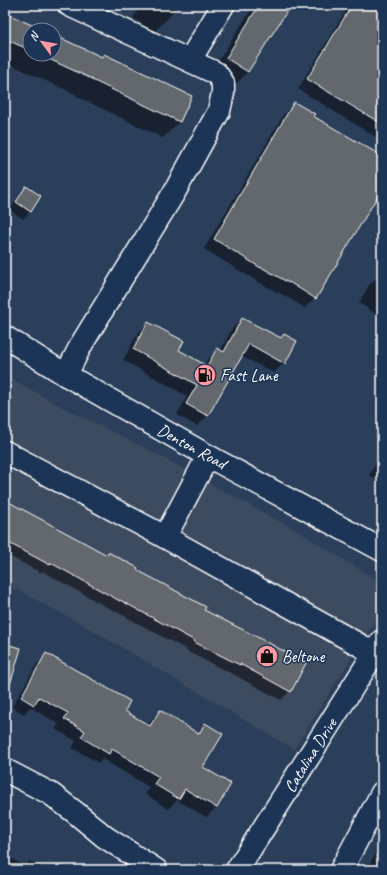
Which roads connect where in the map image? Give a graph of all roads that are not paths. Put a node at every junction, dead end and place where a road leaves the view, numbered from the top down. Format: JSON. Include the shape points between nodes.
{"nodes":[{"id":1,"x":69,"y":5,"type":"edge"},
{"id":2,"x":223,"y":5,"type":"edge"},
{"id":3,"x":190,"y":60,"type":"junction"},
{"id":4,"x":5,"y":337,"type":"edge"},
{"id":5,"x":66,"y":375,"type":"junction"},
{"id":6,"x":5,"y":452,"type":"edge"},
{"id":7,"x":208,"y":456,"type":"junction"},
{"id":8,"x":165,"y":536,"type":"junction"},
{"id":9,"x":382,"y":550,"type":"edge"},
{"id":10,"x":378,"y":647,"type":"edge"},
{"id":11,"x":5,"y":770,"type":"edge"},
{"id":12,"x":382,"y":793,"type":"edge"},
{"id":13,"x":156,"y":870,"type":"edge"},
{"id":14,"x":237,"y":870,"type":"edge"},
{"id":15,"x":341,"y":870,"type":"edge"}],
"edges":[{"from":1,"to":3,"type":"street"},
{"from":2,"to":3,"type":"street"},
{"from":3,"to":5,"type":"street","via":[[216,73],[223,83],[219,111],[175,191],[81,345]]},
{"from":4,"to":5,"type":"street","name":"Denton Road"},
{"from":5,"to":7,"type":"street","name":"Denton Road"},
{"from":6,"to":8,"type":"street"},
{"from":7,"to":8,"type":"street"},
{"from":7,"to":9,"type":"street","name":"Denton Road"},
{"from":8,"to":10,"type":"street"},
{"from":10,"to":14,"type":"street","name":"Catalina Drive"},
{"from":11,"to":13,"type":"street","via":[[51,794],[105,837]]},
{"from":12,"to":15,"type":"street"}]}
